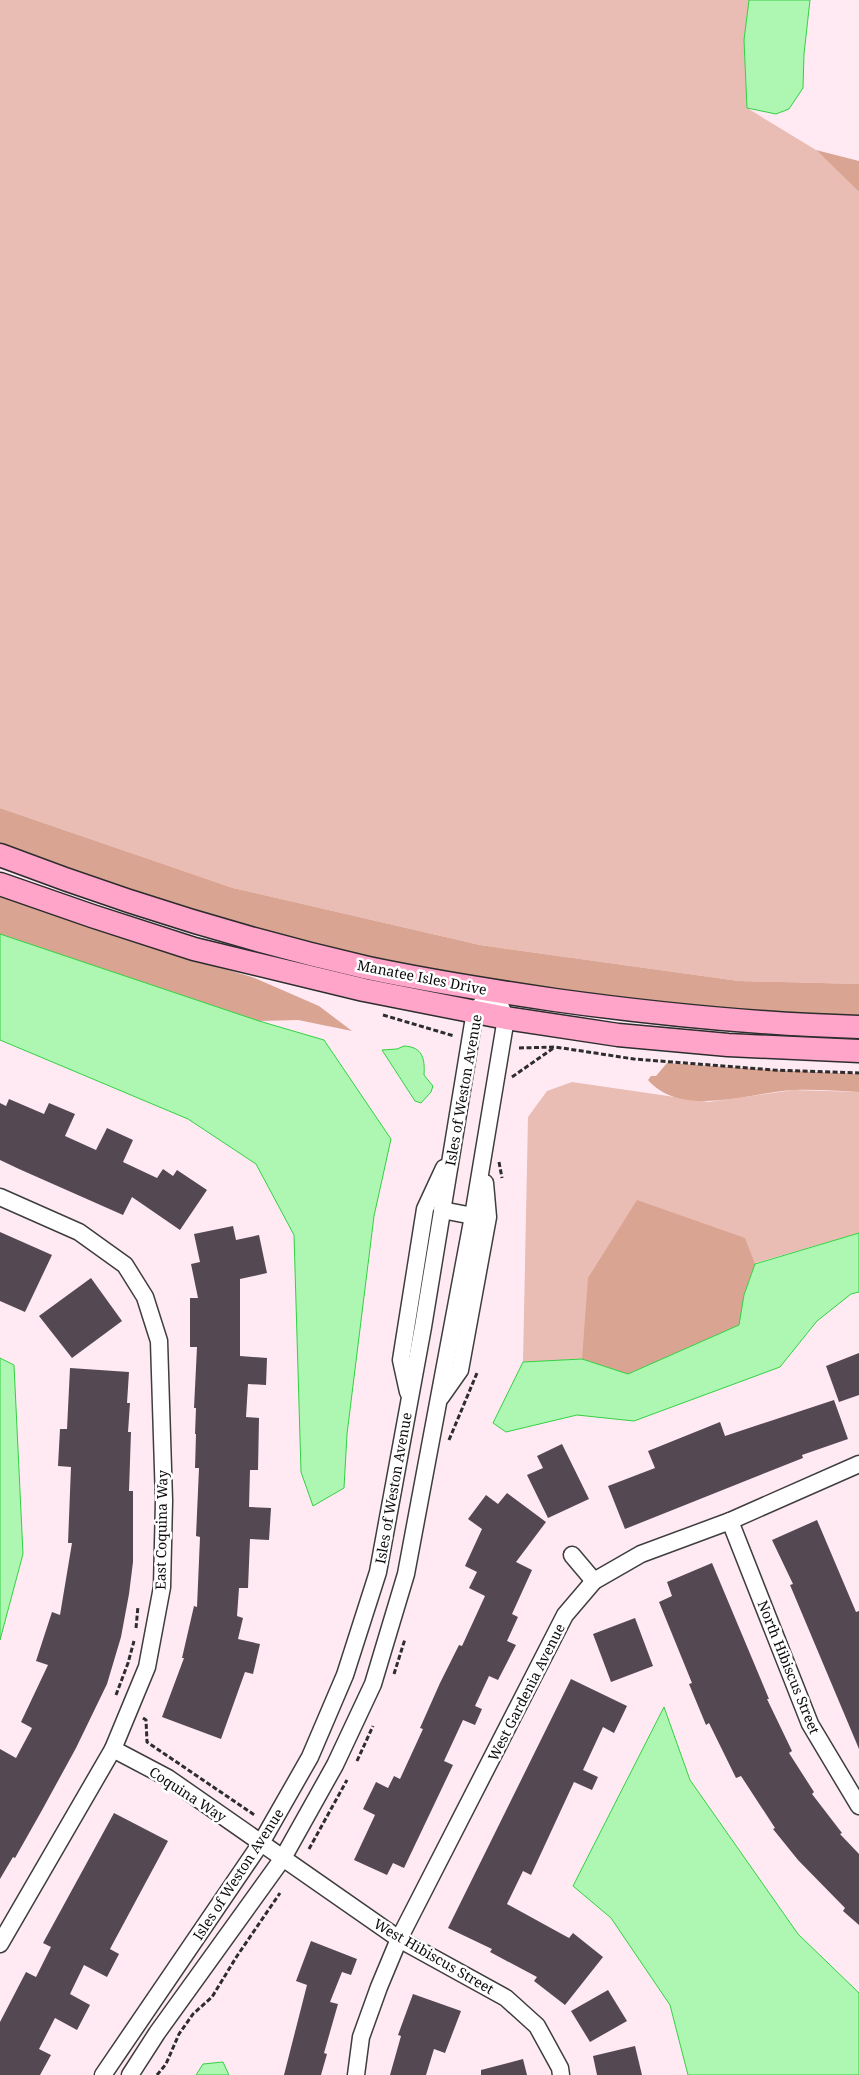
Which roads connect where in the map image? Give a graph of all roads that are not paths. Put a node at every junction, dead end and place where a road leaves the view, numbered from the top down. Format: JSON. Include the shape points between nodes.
{"nodes":[{"id":1,"x":0,"y":855,"type":"edge"},
{"id":2,"x":0,"y":884,"type":"edge"},
{"id":3,"x":493,"y":991,"type":"junction"},
{"id":4,"x":475,"y":1011,"type":"junction"},
{"id":5,"x":506,"y":1018,"type":"junction"},
{"id":6,"x":859,"y":1027,"type":"edge"},
{"id":7,"x":859,"y":1051,"type":"edge"},
{"id":8,"x":452,"y":1150,"type":"junction"},
{"id":9,"x":482,"y":1158,"type":"junction"},
{"id":10,"x":0,"y":1197,"type":"edge"},
{"id":11,"x":442,"y":1210,"type":"junction"},
{"id":12,"x":473,"y":1216,"type":"junction"},
{"id":13,"x":423,"y":1327,"type":"junction"},
{"id":14,"x":458,"y":1334,"type":"junction"},
{"id":15,"x":409,"y":1400,"type":"junction"},
{"id":16,"x":859,"y":1464,"type":"edge"},
{"id":17,"x":730,"y":1521,"type":"junction"},
{"id":18,"x":572,"y":1555,"type":"dead end"},
{"id":19,"x":594,"y":1581,"type":"junction"},
{"id":20,"x":113,"y":1749,"type":"junction"},
{"id":21,"x":859,"y":1806,"type":"edge"},
{"id":22,"x":261,"y":1843,"type":"junction"},
{"id":23,"x":283,"y":1858,"type":"junction"},
{"id":24,"x":399,"y":1940,"type":"junction"},
{"id":25,"x":0,"y":1944,"type":"edge"},
{"id":26,"x":103,"y":2075,"type":"edge"},
{"id":27,"x":130,"y":2075,"type":"edge"},
{"id":28,"x":356,"y":2075,"type":"edge"},
{"id":29,"x":561,"y":2075,"type":"edge"}],
"edges":[{"from":1,"to":3,"type":"street","name":"Manatee Isles Drive","via":[[115,897],[278,946],[369,968]]},
{"from":2,"to":4,"type":"street","name":"Manatee Isles Drive","via":[[194,949],[364,990]]},
{"from":3,"to":4,"type":"street","name":"Isles of Weston Avenue"},
{"from":3,"to":5,"type":"street","name":"Isles of Weston Avenue"},
{"from":3,"to":6,"type":"street","name":"Manatee Isles Drive","via":[[640,1012]]},
{"from":4,"to":5,"type":"street","name":"Manatee Isles Drive"},
{"from":4,"to":8,"type":"street","name":"Isles of Weston Avenue"},
{"from":5,"to":7,"type":"street","name":"Manatee Isles Drive","via":[[728,1045]]},
{"from":5,"to":9,"type":"street","name":"Isles of Weston Avenue"},
{"from":8,"to":11,"type":"street","name":"Isles of Weston Avenue"},
{"from":8,"to":15,"type":"street","via":[[425,1208],[401,1360]]},
{"from":9,"to":12,"type":"street","name":"Isles of Weston Avenue"},
{"from":9,"to":14,"type":"street","via":[[488,1217]]},
{"from":10,"to":20,"type":"street","name":"East Coquina Way","via":[[79,1232],[125,1265],[145,1297],[160,1341],[164,1511],[162,1587],[147,1667]]},
{"from":11,"to":12,"type":"street"},
{"from":11,"to":13,"type":"street","name":"Isles of Weston Avenue"},
{"from":12,"to":14,"type":"street","name":"Isles of Weston Avenue"},
{"from":13,"to":14,"type":"street"},
{"from":13,"to":15,"type":"street","name":"Isles of Weston Avenue"},
{"from":14,"to":23,"type":"street","name":"Isles of Weston Avenue","via":[[437,1403],[406,1574],[373,1684],[335,1765]]},
{"from":15,"to":22,"type":"street","name":"Isles of Weston Avenue","via":[[378,1572],[345,1675],[310,1756]]},
{"from":16,"to":17,"type":"street","name":"West Gardenia Avenue"},
{"from":17,"to":19,"type":"street","name":"West Gardenia Avenue","via":[[641,1554]]},
{"from":17,"to":21,"type":"street","name":"North Hibiscus Street","via":[[810,1724]]},
{"from":18,"to":19,"type":"street"},
{"from":19,"to":24,"type":"street","name":"West Gardenia Avenue","via":[[566,1615]]},
{"from":20,"to":22,"type":"street","name":"Coquina Way","via":[[168,1778]]},
{"from":20,"to":25,"type":"street","name":"East Coquina Way"},
{"from":22,"to":23,"type":"street","name":"Coquina Way"},
{"from":22,"to":26,"type":"street","name":"Isles of Weston Avenue"},
{"from":23,"to":24,"type":"street","name":"West Hibiscus Street"},
{"from":23,"to":27,"type":"street","name":"Isles of Weston Avenue"},
{"from":24,"to":28,"type":"street","name":"West Gardenia Avenue","via":[[362,2037]]},
{"from":24,"to":29,"type":"street","name":"West Hibiscus Street","via":[[506,1998],[537,2026]]}]}
